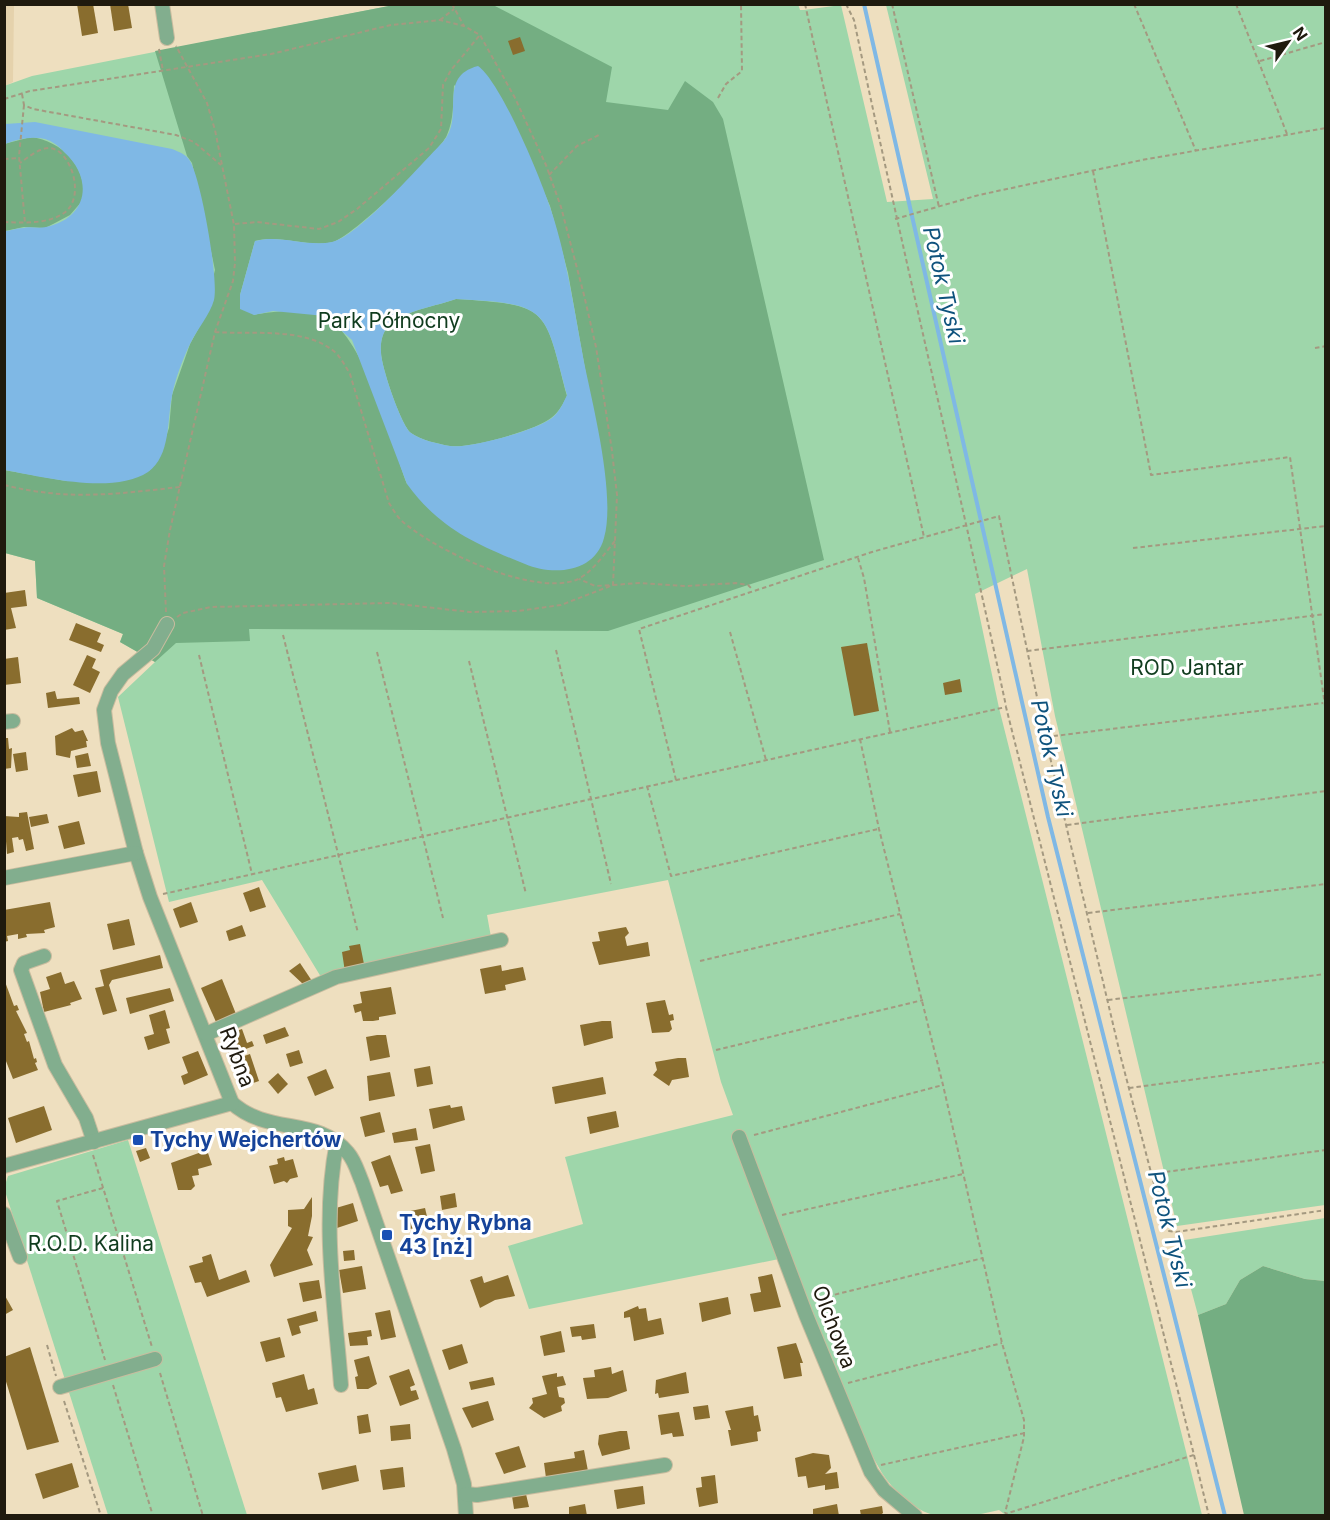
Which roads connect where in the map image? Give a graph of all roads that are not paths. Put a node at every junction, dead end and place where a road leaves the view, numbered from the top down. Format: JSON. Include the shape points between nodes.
{"nodes":[{"id":1,"x":162,"y":4,"type":"edge"},
{"id":2,"x":171,"y":42,"type":"road end"},
{"id":3,"x":167,"y":624,"type":"road end"},
{"id":4,"x":136,"y":853,"type":"junction"},
{"id":5,"x":4,"y":878,"type":"edge"},
{"id":6,"x":501,"y":940,"type":"dead end"},
{"id":7,"x":44,"y":956,"type":"dead end"},
{"id":8,"x":206,"y":1034,"type":"junction"},
{"id":9,"x":232,"y":1103,"type":"junction"},
{"id":10,"x":739,"y":1138,"type":"road end"},
{"id":11,"x":337,"y":1142,"type":"junction"},
{"id":12,"x":91,"y":1143,"type":"junction"},
{"id":13,"x":4,"y":1166,"type":"edge"},
{"id":14,"x":4,"y":1214,"type":"edge"},
{"id":15,"x":20,"y":1257,"type":"dead end"},
{"id":16,"x":155,"y":1359,"type":"road end"},
{"id":17,"x":341,"y":1385,"type":"dead end"},
{"id":18,"x":60,"y":1387,"type":"road end"},
{"id":19,"x":665,"y":1464,"type":"dead end"},
{"id":20,"x":465,"y":1494,"type":"junction"},
{"id":21,"x":466,"y":1515,"type":"edge"},
{"id":22,"x":915,"y":1515,"type":"edge"}],
"edges":[{"from":1,"to":2,"type":"street"},
{"from":3,"to":4,"type":"street","name":"Rybna","via":[[153,649],[123,674],[104,710],[108,743]]},
{"from":4,"to":5,"type":"street"},
{"from":4,"to":8,"type":"street","name":"Rybna"},
{"from":6,"to":8,"type":"street","via":[[336,977]]},
{"from":7,"to":12,"type":"street","via":[[24,963],[21,970],[55,1065],[86,1118]]},
{"from":8,"to":9,"type":"street","name":"Rybna"},
{"from":9,"to":11,"type":"street","name":"Rybna","via":[[244,1114],[275,1125],[314,1130]]},
{"from":9,"to":12,"type":"street"},
{"from":10,"to":22,"type":"street","name":"Olchowa","via":[[871,1473],[884,1490]]},
{"from":11,"to":17,"type":"street","via":[[330,1179],[331,1244]]},
{"from":11,"to":20,"type":"street","name":"Rybna","via":[[350,1155],[363,1182],[454,1449]]},
{"from":12,"to":13,"type":"street"},
{"from":14,"to":15,"type":"street"},
{"from":16,"to":18,"type":"street"},
{"from":19,"to":20,"type":"street"},
{"from":20,"to":21,"type":"street","name":"Rybna"}]}
